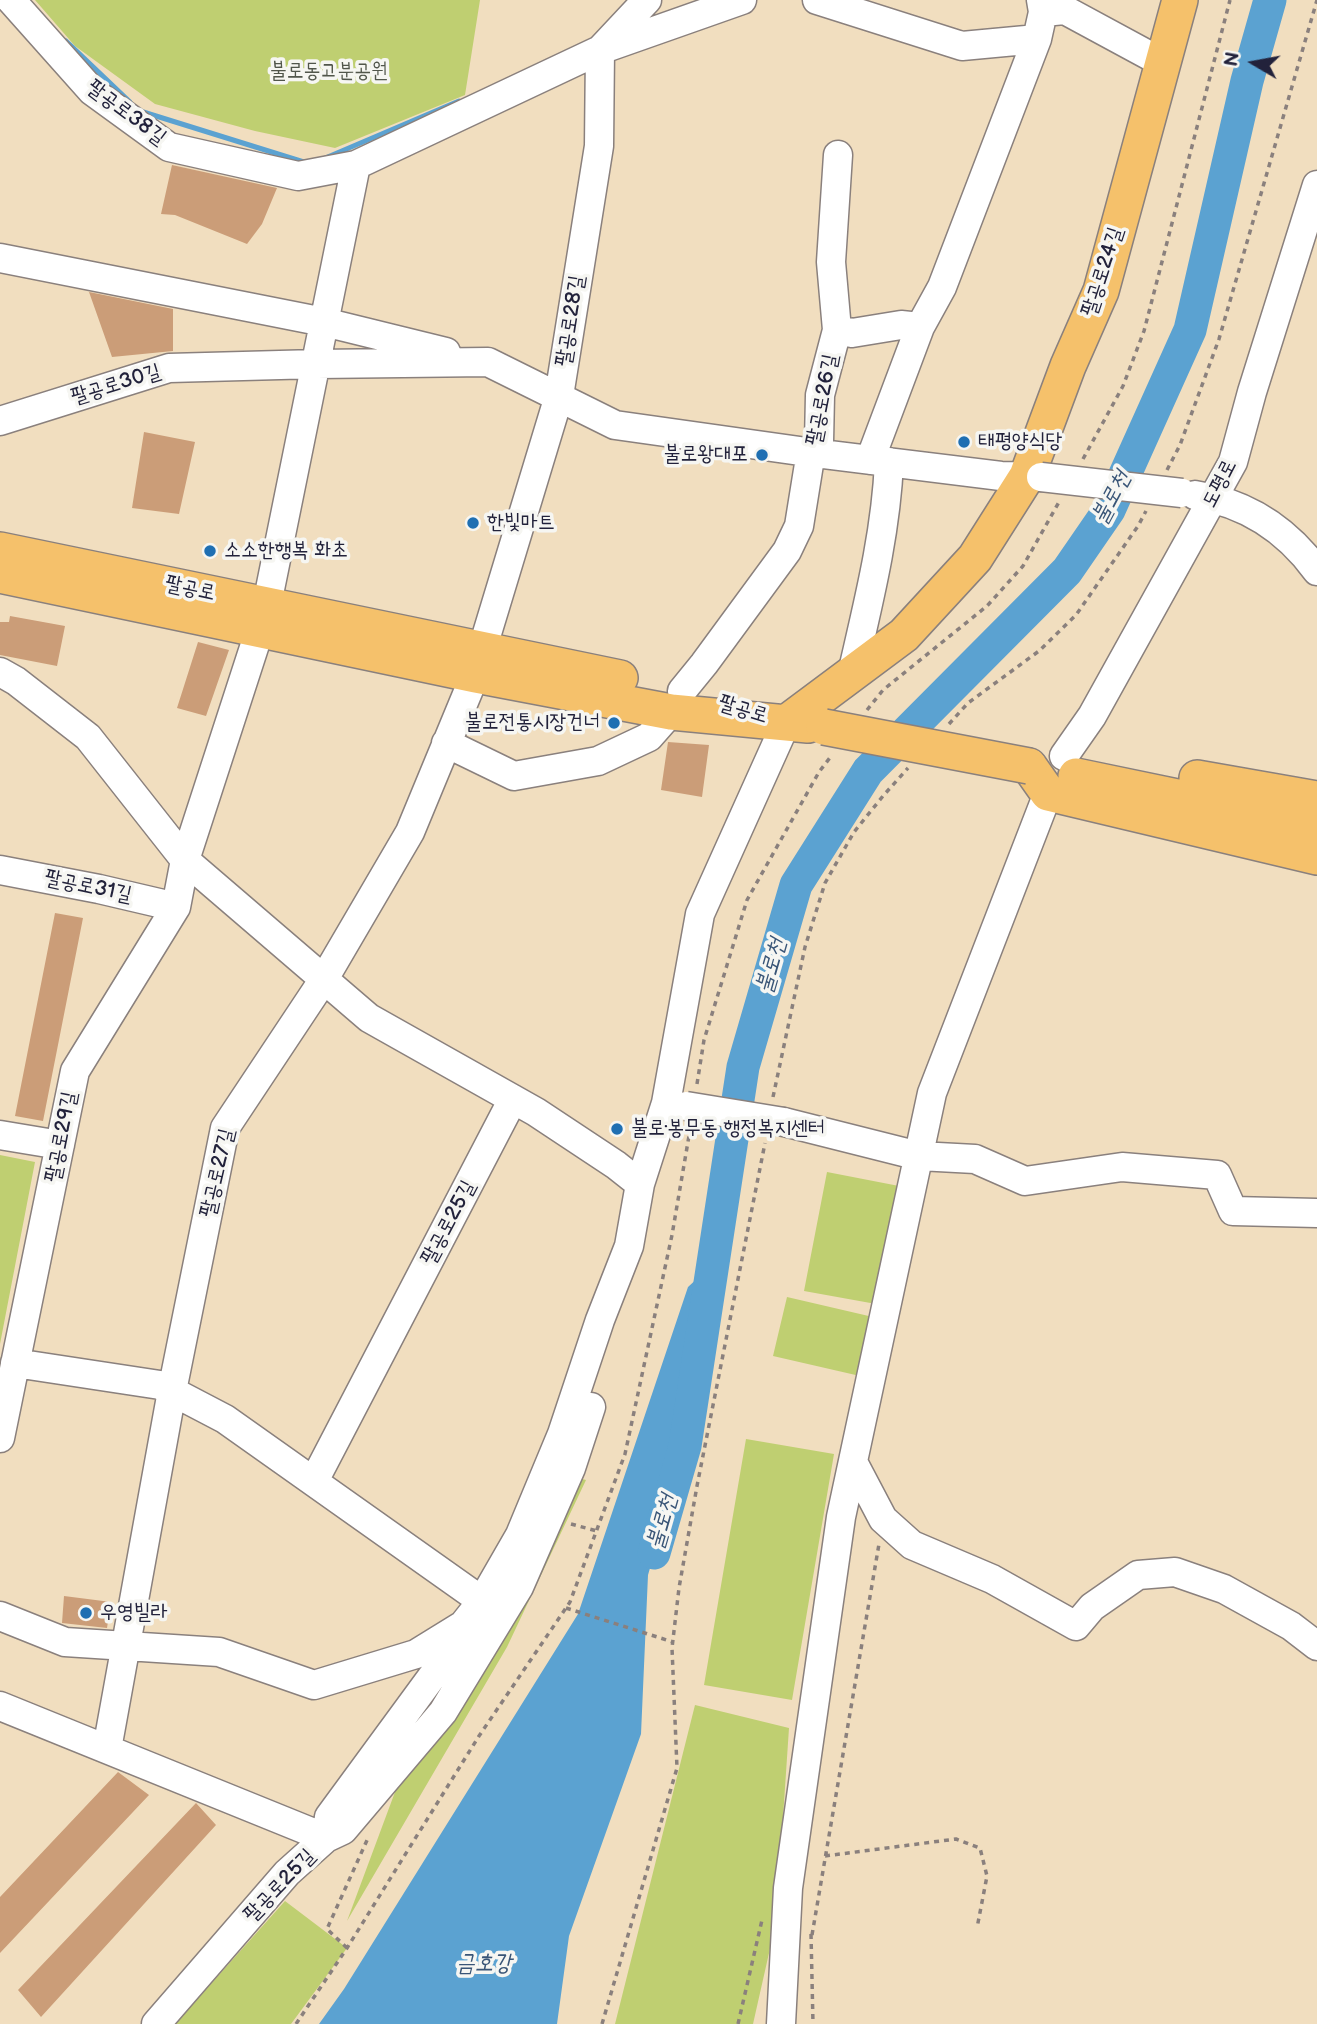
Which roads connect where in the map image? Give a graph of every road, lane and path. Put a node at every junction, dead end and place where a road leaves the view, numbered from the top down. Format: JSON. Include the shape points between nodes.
{"nodes":[{"id":1,"x":11,"y":0,"type":"edge"},
{"id":2,"x":647,"y":0,"type":"edge"},
{"id":3,"x":741,"y":0,"type":"edge"},
{"id":4,"x":817,"y":0,"type":"edge"},
{"id":5,"x":1180,"y":0,"type":"edge"},
{"id":6,"x":1317,"y":0,"type":"edge"},
{"id":7,"x":1040,"y":17,"type":"edge"},
{"id":8,"x":600,"y":50,"type":"junction"},
{"id":9,"x":1163,"y":63,"type":"junction"},
{"id":10,"x":838,"y":155,"type":"dead end"},
{"id":11,"x":356,"y":165,"type":"junction"},
{"id":12,"x":1316,"y":193,"type":"edge"},
{"id":13,"x":0,"y":258,"type":"edge"},
{"id":14,"x":324,"y":322,"type":"junction"},
{"id":15,"x":919,"y":327,"type":"junction"},
{"id":16,"x":837,"y":330,"type":"junction"},
{"id":17,"x":488,"y":362,"type":"junction"},
{"id":18,"x":317,"y":364,"type":"junction"},
{"id":19,"x":559,"y":396,"type":"junction"},
{"id":20,"x":1,"y":421,"type":"edge"},
{"id":21,"x":814,"y":453,"type":"junction"},
{"id":22,"x":880,"y":461,"type":"junction"},
{"id":23,"x":1034,"y":476,"type":"junction"},
{"id":24,"x":1172,"y":486,"type":"junction"},
{"id":25,"x":1213,"y":498,"type":"junction"},
{"id":26,"x":1150,"y":503,"type":"dead end"},
{"id":27,"x":0,"y":550,"type":"edge"},
{"id":28,"x":1313,"y":556,"type":"edge"},
{"id":29,"x":0,"y":575,"type":"edge"},
{"id":30,"x":263,"y":617,"type":"junction"},
{"id":31,"x":478,"y":662,"type":"junction"},
{"id":32,"x":852,"y":674,"type":"junction"},
{"id":33,"x":8,"y":677,"type":"edge"},
{"id":34,"x":676,"y":702,"type":"junction"},
{"id":35,"x":786,"y":723,"type":"junction"},
{"id":36,"x":949,"y":724,"type":"dead end"},
{"id":37,"x":446,"y":743,"type":"junction"},
{"id":38,"x":1064,"y":756,"type":"junction"},
{"id":39,"x":911,"y":765,"type":"dead end"},
{"id":40,"x":1038,"y":779,"type":"junction"},
{"id":41,"x":1317,"y":799,"type":"edge"},
{"id":42,"x":1317,"y":826,"type":"edge"},
{"id":43,"x":1317,"y":857,"type":"edge"},
{"id":44,"x":186,"y":860,"type":"junction"},
{"id":45,"x":0,"y":870,"type":"edge"},
{"id":46,"x":176,"y":907,"type":"junction"},
{"id":47,"x":324,"y":979,"type":"junction"},
{"id":48,"x":513,"y":1099,"type":"junction"},
{"id":49,"x":676,"y":1105,"type":"junction"},
{"id":50,"x":774,"y":1121,"type":"junction"},
{"id":51,"x":0,"y":1135,"type":"edge"},
{"id":52,"x":60,"y":1145,"type":"junction"},
{"id":53,"x":919,"y":1156,"type":"junction"},
{"id":54,"x":640,"y":1184,"type":"junction"},
{"id":55,"x":1317,"y":1213,"type":"edge"},
{"id":56,"x":673,"y":1235,"type":"dead end"},
{"id":57,"x":629,"y":1246,"type":"junction"},
{"id":58,"x":15,"y":1363,"type":"junction"},
{"id":59,"x":173,"y":1391,"type":"junction"},
{"id":60,"x":0,"y":1438,"type":"edge"},
{"id":61,"x":853,"y":1462,"type":"junction"},
{"id":62,"x":314,"y":1481,"type":"junction"},
{"id":63,"x":883,"y":1519,"type":"junction"},
{"id":64,"x":561,"y":1521,"type":"dead end"},
{"id":65,"x":597,"y":1531,"type":"junction"},
{"id":66,"x":482,"y":1601,"type":"junction"},
{"id":67,"x":566,"y":1608,"type":"junction"},
{"id":68,"x":0,"y":1616,"type":"edge"},
{"id":69,"x":463,"y":1625,"type":"junction"},
{"id":70,"x":673,"y":1642,"type":"junction"},
{"id":71,"x":125,"y":1646,"type":"junction"},
{"id":72,"x":1317,"y":1646,"type":"edge"},
{"id":73,"x":0,"y":1706,"type":"edge"},
{"id":74,"x":107,"y":1749,"type":"junction"},
{"id":75,"x":373,"y":1827,"type":"dead end"},
{"id":76,"x":326,"y":1838,"type":"junction"},
{"id":77,"x":825,"y":1856,"type":"junction"},
{"id":78,"x":762,"y":1919,"type":"dead end"},
{"id":79,"x":977,"y":1928,"type":"dead end"},
{"id":80,"x":812,"y":1936,"type":"dead end"},
{"id":81,"x":347,"y":1948,"type":"junction"},
{"id":82,"x":156,"y":2024,"type":"edge"},
{"id":83,"x":296,"y":2024,"type":"edge"},
{"id":84,"x":602,"y":2024,"type":"edge"},
{"id":85,"x":738,"y":2024,"type":"edge"},
{"id":86,"x":781,"y":2024,"type":"edge"}],
"edges":[{"from":1,"to":11,"type":"street","name":"팔공로38길","via":[[92,91],[169,147],[298,176]]},
{"from":2,"to":8,"type":"street"},
{"from":3,"to":8,"type":"street","name":"팔공로38길"},
{"from":4,"to":7,"type":"street","via":[[961,46]]},
{"from":5,"to":9,"type":"main road","name":"팔공로24길"},
{"from":6,"to":24,"type":"path","via":[[1219,339],[1180,445]]},
{"from":7,"to":9,"type":"street","via":[[1065,10]]},
{"from":7,"to":15,"type":"street","via":[[942,287]]},
{"from":8,"to":11,"type":"street","name":"팔공로38길"},
{"from":8,"to":19,"type":"street","name":"팔공로28길","via":[[599,146]]},
{"from":9,"to":23,"type":"main road","name":"팔공로24길","via":[[1101,291],[1068,366]]},
{"from":10,"to":16,"type":"street","name":"팔공로26길","via":[[831,262]]},
{"from":11,"to":14,"type":"street"},
{"from":12,"to":25,"type":"street","name":"도평로","via":[[1233,462]]},
{"from":13,"to":14,"type":"street","name":"팔공로30길"},
{"from":14,"to":17,"type":"street","name":"팔공로30길"},
{"from":14,"to":18,"type":"street"},
{"from":15,"to":16,"type":"street","via":[[901,325],[852,333]]},
{"from":15,"to":22,"type":"street"},
{"from":16,"to":21,"type":"street","name":"팔공로26길","via":[[820,395],[819,442]]},
{"from":17,"to":18,"type":"street","name":"팔공로30길"},
{"from":17,"to":19,"type":"street","name":"팔공로30길"},
{"from":18,"to":20,"type":"street","name":"팔공로30길","via":[[169,368]]},
{"from":18,"to":30,"type":"street"},
{"from":19,"to":21,"type":"street","name":"팔공로30길","via":[[615,425]]},
{"from":19,"to":31,"type":"street","name":"팔공로28길"},
{"from":21,"to":22,"type":"street"},
{"from":21,"to":34,"type":"street","name":"팔공로26길","via":[[793,539]]},
{"from":22,"to":23,"type":"street"},
{"from":22,"to":32,"type":"street","via":[[888,502]]},
{"from":23,"to":24,"type":"street","bridge":true},
{"from":23,"to":32,"type":"main road","name":"팔공로24길","via":[[975,558],[904,635]]},
{"from":24,"to":25,"type":"street"},
{"from":25,"to":28,"type":"street","via":[[1260,517]]},
{"from":25,"to":38,"type":"street","name":"도평로","via":[[1092,716]]},
{"from":26,"to":36,"type":"path","via":[[1076,615]]},
{"from":27,"to":30,"type":"main road","name":"팔공로"},
{"from":29,"to":30,"type":"main road","name":"팔공로"},
{"from":30,"to":31,"type":"main road","name":"팔공로"},
{"from":30,"to":44,"type":"street","name":"팔공로29길"},
{"from":31,"to":34,"type":"main road","name":"팔공로"},
{"from":31,"to":37,"type":"street","name":"팔공로27길"},
{"from":32,"to":35,"type":"main road","name":"팔공로24길"},
{"from":33,"to":44,"type":"street","via":[[88,737]]},
{"from":34,"to":35,"type":"main road","name":"팔공로"},
{"from":34,"to":37,"type":"street","name":"팔공로26길","via":[[649,737],[598,761],[514,776]]},
{"from":35,"to":40,"type":"main road","name":"팔공로","bridge":true,"via":[[824,727]]},
{"from":35,"to":49,"type":"street","name":"팔공로25길","via":[[700,914]]},
{"from":37,"to":47,"type":"street","name":"팔공로27길","via":[[410,832]]},
{"from":38,"to":40,"type":"main road"},
{"from":38,"to":41,"type":"main road"},
{"from":39,"to":50,"type":"path","via":[[854,832],[825,883],[805,947]]},
{"from":40,"to":42,"type":"main road"},
{"from":40,"to":43,"type":"main road"},
{"from":40,"to":53,"type":"street","via":[[932,1093]]},
{"from":44,"to":46,"type":"street","name":"팔공로29길"},
{"from":44,"to":47,"type":"street"},
{"from":45,"to":46,"type":"street","name":"팔공로31길"},
{"from":46,"to":52,"type":"street","name":"팔공로29길","via":[[75,1071]]},
{"from":47,"to":48,"type":"street","via":[[369,1018]]},
{"from":47,"to":59,"type":"street","name":"팔공로27길","via":[[225,1128]]},
{"from":48,"to":54,"type":"street"},
{"from":48,"to":62,"type":"street","name":"팔공로25길"},
{"from":49,"to":50,"type":"street","bridge":true},
{"from":49,"to":54,"type":"street","name":"팔공로25길"},
{"from":50,"to":53,"type":"street"},
{"from":50,"to":70,"type":"path","via":[[697,1486]]},
{"from":51,"to":52,"type":"street"},
{"from":52,"to":58,"type":"street","name":"팔공로29길"},
{"from":53,"to":55,"type":"street","via":[[975,1159],[1024,1181],[1122,1167],[1217,1175],[1233,1211]]},
{"from":53,"to":61,"type":"street"},
{"from":54,"to":57,"type":"street","name":"팔공로25길"},
{"from":56,"to":65,"type":"path","via":[[625,1454]]},
{"from":57,"to":66,"type":"street","name":"팔공로25길","via":[[526,1522]]},
{"from":57,"to":76,"type":"street","via":[[612,1343],[571,1468],[519,1587],[443,1712],[343,1830]]},
{"from":58,"to":59,"type":"street","via":[[160,1385]]},
{"from":58,"to":60,"type":"street","name":"팔공로29길"},
{"from":59,"to":62,"type":"street","via":[[225,1419]]},
{"from":59,"to":71,"type":"street","name":"팔공로27길"},
{"from":61,"to":63,"type":"street"},
{"from":61,"to":86,"type":"street","via":[[841,1517],[788,1888]]},
{"from":62,"to":66,"type":"street"},
{"from":63,"to":72,"type":"street","via":[[912,1545],[992,1579],[1076,1626],[1092,1606],[1138,1575],[1175,1572],[1224,1589]]},
{"from":63,"to":77,"type":"path"},
{"from":64,"to":65,"type":"path"},
{"from":65,"to":67,"type":"path"},
{"from":66,"to":69,"type":"street","name":"팔공로25길"},
{"from":67,"to":70,"type":"path"},
{"from":67,"to":81,"type":"path"},
{"from":68,"to":71,"type":"street","via":[[65,1643]]},
{"from":69,"to":71,"type":"street","via":[[416,1654],[314,1685],[219,1652]]},
{"from":69,"to":76,"type":"street","name":"팔공로25길","via":[[453,1648],[329,1817]]},
{"from":70,"to":84,"type":"path","via":[[677,1768]]},
{"from":71,"to":74,"type":"street","name":"팔공로27길"},
{"from":73,"to":74,"type":"street"},
{"from":74,"to":76,"type":"street"},
{"from":75,"to":81,"type":"path","via":[[327,1929]]},
{"from":76,"to":82,"type":"street","name":"팔공로25길","via":[[287,1873]]},
{"from":77,"to":79,"type":"path","via":[[956,1839],[980,1848],[987,1875]]},
{"from":77,"to":80,"type":"path"},
{"from":78,"to":85,"type":"path"},
{"from":81,"to":83,"type":"path"}]}
